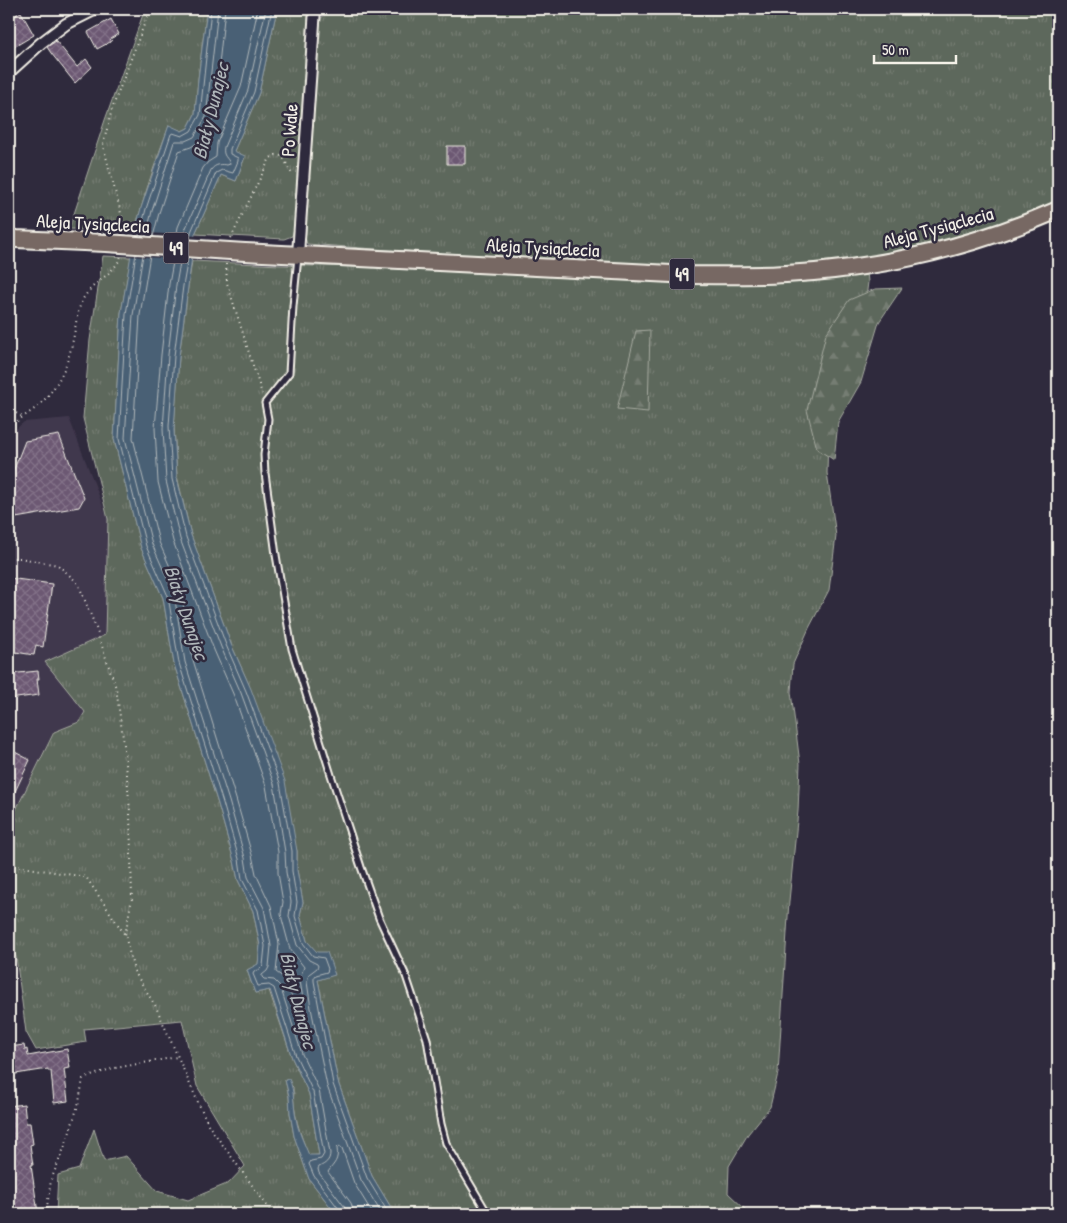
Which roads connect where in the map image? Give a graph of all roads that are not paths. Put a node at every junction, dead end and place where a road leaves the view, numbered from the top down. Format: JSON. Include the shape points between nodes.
{"nodes":[{"id":1,"x":96,"y":9,"type":"edge"},
{"id":2,"x":315,"y":9,"type":"edge"},
{"id":3,"x":9,"y":72,"type":"edge"},
{"id":4,"x":1058,"y":210,"type":"edge"},
{"id":5,"x":11,"y":239,"type":"edge"},
{"id":6,"x":298,"y":254,"type":"junction"},
{"id":7,"x":488,"y":1214,"type":"edge"}],
"edges":[{"from":1,"to":3,"type":"street","via":[[66,24]]},
{"from":2,"to":6,"type":"street","name":"Po Wale"},
{"from":4,"to":6,"type":"main road","name":"Aleja Tysiąclecia","number":"49","via":[[995,234],[914,256],[850,268],[788,274],[692,275]]},
{"from":5,"to":6,"type":"main road","name":"Aleja Tysiąclecia","number":"49","bridge":true},
{"from":6,"to":7,"type":"lane","via":[[289,373],[265,403],[268,419],[264,455],[292,649],[361,867],[379,918],[406,976],[427,1039],[446,1143]]}]}
